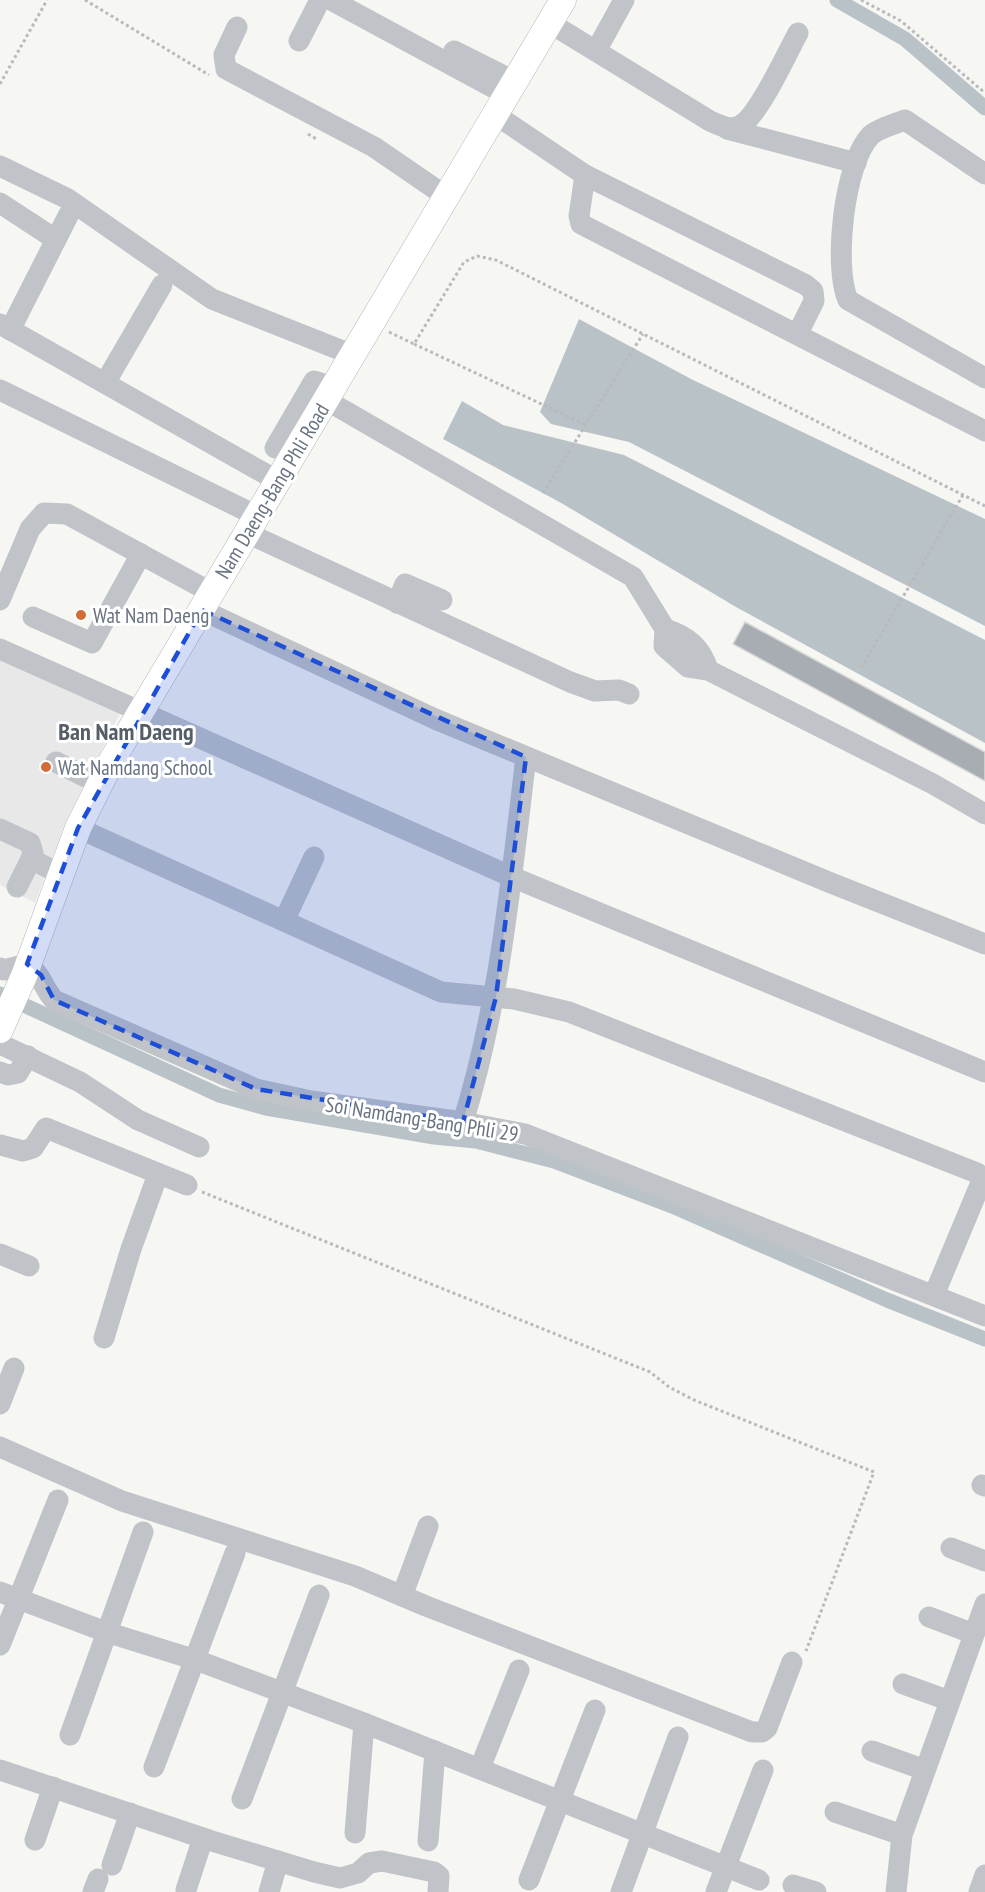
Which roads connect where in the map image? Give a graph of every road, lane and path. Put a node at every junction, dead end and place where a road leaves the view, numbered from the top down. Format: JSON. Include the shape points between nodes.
{"nodes":[{"id":1,"x":47,"y":0,"type":"edge"},
{"id":2,"x":85,"y":0,"type":"edge"},
{"id":3,"x":320,"y":0,"type":"edge"},
{"id":4,"x":331,"y":0,"type":"edge"},
{"id":5,"x":355,"y":0,"type":"edge"},
{"id":6,"x":563,"y":0,"type":"edge"},
{"id":7,"x":624,"y":0,"type":"edge"},
{"id":8,"x":861,"y":0,"type":"edge"},
{"id":9,"x":550,"y":23,"type":"junction"},
{"id":10,"x":237,"y":27,"type":"dead end"},
{"id":11,"x":798,"y":33,"type":"dead end"},
{"id":12,"x":299,"y":41,"type":"dead end"},
{"id":13,"x":596,"y":51,"type":"junction"},
{"id":14,"x":217,"y":79,"type":"dead end"},
{"id":15,"x":0,"y":84,"type":"edge"},
{"id":16,"x":985,"y":93,"type":"edge"},
{"id":17,"x":506,"y":97,"type":"junction"},
{"id":18,"x":298,"y":128,"type":"dead end"},
{"id":19,"x":727,"y":129,"type":"junction"},
{"id":20,"x":318,"y":140,"type":"dead end"},
{"id":21,"x":856,"y":163,"type":"junction"},
{"id":22,"x":0,"y":166,"type":"edge"},
{"id":23,"x":985,"y":174,"type":"edge"},
{"id":24,"x":585,"y":175,"type":"junction"},
{"id":25,"x":447,"y":197,"type":"junction"},
{"id":26,"x":0,"y":203,"type":"edge"},
{"id":27,"x":69,"y":213,"type":"dead end"},
{"id":28,"x":56,"y":240,"type":"junction"},
{"id":29,"x":162,"y":285,"type":"dead end"},
{"id":30,"x":371,"y":324,"type":"junction"},
{"id":31,"x":5,"y":327,"type":"edge"},
{"id":32,"x":798,"y":333,"type":"junction"},
{"id":33,"x":644,"y":334,"type":"junction"},
{"id":34,"x":414,"y":344,"type":"junction"},
{"id":35,"x":353,"y":355,"type":"junction"},
{"id":36,"x":985,"y":378,"type":"edge"},
{"id":37,"x":105,"y":383,"type":"junction"},
{"id":38,"x":0,"y":390,"type":"edge"},
{"id":39,"x":330,"y":394,"type":"junction"},
{"id":40,"x":586,"y":425,"type":"junction"},
{"id":41,"x":985,"y":431,"type":"edge"},
{"id":42,"x":275,"y":448,"type":"dead end"},
{"id":43,"x":278,"y":481,"type":"junction"},
{"id":44,"x":543,"y":493,"type":"dead end"},
{"id":45,"x":963,"y":495,"type":"junction"},
{"id":46,"x":985,"y":506,"type":"edge"},
{"id":47,"x":252,"y":525,"type":"junction"},
{"id":48,"x":141,"y":554,"type":"junction"},
{"id":49,"x":0,"y":600,"type":"edge"},
{"id":50,"x":442,"y":600,"type":"dead end"},
{"id":51,"x":207,"y":601,"type":"junction"},
{"id":52,"x":397,"y":603,"type":"junction"},
{"id":53,"x":33,"y":617,"type":"dead end"},
{"id":54,"x":0,"y":649,"type":"edge"},
{"id":55,"x":861,"y":668,"type":"dead end"},
{"id":56,"x":629,"y":694,"type":"dead end"},
{"id":57,"x":141,"y":712,"type":"junction"},
{"id":58,"x":526,"y":757,"type":"junction"},
{"id":59,"x":56,"y":762,"type":"dead end"},
{"id":60,"x":100,"y":784,"type":"junction"},
{"id":61,"x":985,"y":814,"type":"edge"},
{"id":62,"x":78,"y":828,"type":"junction"},
{"id":63,"x":0,"y":829,"type":"edge"},
{"id":64,"x":314,"y":857,"type":"dead end"},
{"id":65,"x":31,"y":859,"type":"junction"},
{"id":66,"x":60,"y":874,"type":"junction"},
{"id":67,"x":512,"y":877,"type":"junction"},
{"id":68,"x":17,"y":887,"type":"dead end"},
{"id":69,"x":285,"y":921,"type":"junction"},
{"id":70,"x":985,"y":944,"type":"edge"},
{"id":71,"x":17,"y":969,"type":"edge"},
{"id":72,"x":496,"y":997,"type":"junction"},
{"id":73,"x":5,"y":1019,"type":"edge"},
{"id":74,"x":0,"y":1044,"type":"edge"},
{"id":75,"x":28,"y":1056,"type":"junction"},
{"id":76,"x":0,"y":1072,"type":"edge"},
{"id":77,"x":985,"y":1072,"type":"edge"},
{"id":78,"x":463,"y":1122,"type":"junction"},
{"id":79,"x":0,"y":1145,"type":"edge"},
{"id":80,"x":199,"y":1147,"type":"dead end"},
{"id":81,"x":158,"y":1174,"type":"junction"},
{"id":82,"x":187,"y":1185,"type":"joint"},
{"id":83,"x":0,"y":1254,"type":"edge"},
{"id":84,"x":29,"y":1266,"type":"dead end"},
{"id":85,"x":934,"y":1295,"type":"junction"},
{"id":86,"x":985,"y":1316,"type":"edge"},
{"id":87,"x":104,"y":1338,"type":"dead end"},
{"id":88,"x":14,"y":1368,"type":"dead end"},
{"id":89,"x":0,"y":1404,"type":"edge"},
{"id":90,"x":0,"y":1447,"type":"edge"},
{"id":91,"x":58,"y":1500,"type":"dead end"},
{"id":92,"x":428,"y":1526,"type":"dead end"},
{"id":93,"x":143,"y":1532,"type":"dead end"},
{"id":94,"x":951,"y":1548,"type":"dead end"},
{"id":95,"x":235,"y":1554,"type":"dead end"},
{"id":96,"x":985,"y":1561,"type":"edge"},
{"id":97,"x":319,"y":1595,"type":"dead end"},
{"id":98,"x":9,"y":1596,"type":"edge"},
{"id":99,"x":402,"y":1596,"type":"junction"},
{"id":100,"x":985,"y":1604,"type":"edge"},
{"id":101,"x":929,"y":1617,"type":"dead end"},
{"id":102,"x":106,"y":1632,"type":"junction"},
{"id":103,"x":974,"y":1634,"type":"junction"},
{"id":104,"x":0,"y":1645,"type":"edge"},
{"id":105,"x":798,"y":1659,"type":"joint"},
{"id":106,"x":196,"y":1660,"type":"junction"},
{"id":107,"x":519,"y":1670,"type":"dead end"},
{"id":108,"x":903,"y":1684,"type":"dead end"},
{"id":109,"x":281,"y":1692,"type":"junction"},
{"id":110,"x":950,"y":1701,"type":"junction"},
{"id":111,"x":595,"y":1710,"type":"dead end"},
{"id":112,"x":364,"y":1723,"type":"junction"},
{"id":113,"x":70,"y":1736,"type":"dead end"},
{"id":114,"x":678,"y":1737,"type":"dead end"},
{"id":115,"x":435,"y":1751,"type":"junction"},
{"id":116,"x":872,"y":1751,"type":"dead end"},
{"id":117,"x":154,"y":1767,"type":"dead end"},
{"id":118,"x":480,"y":1768,"type":"junction"},
{"id":119,"x":0,"y":1770,"type":"edge"},
{"id":120,"x":763,"y":1770,"type":"dead end"},
{"id":121,"x":925,"y":1770,"type":"junction"},
{"id":122,"x":53,"y":1787,"type":"junction"},
{"id":123,"x":242,"y":1799,"type":"dead end"},
{"id":124,"x":560,"y":1803,"type":"junction"},
{"id":125,"x":835,"y":1812,"type":"dead end"},
{"id":126,"x":130,"y":1813,"type":"junction"},
{"id":127,"x":355,"y":1833,"type":"dead end"},
{"id":128,"x":643,"y":1835,"type":"junction"},
{"id":129,"x":902,"y":1835,"type":"junction"},
{"id":130,"x":203,"y":1838,"type":"junction"},
{"id":131,"x":35,"y":1840,"type":"dead end"},
{"id":132,"x":428,"y":1841,"type":"dead end"},
{"id":133,"x":278,"y":1861,"type":"junction"},
{"id":134,"x":726,"y":1866,"type":"junction"},
{"id":135,"x":985,"y":1875,"type":"edge"},
{"id":136,"x":101,"y":1879,"type":"edge"},
{"id":137,"x":529,"y":1880,"type":"dead end"},
{"id":138,"x":759,"y":1880,"type":"dead end"},
{"id":139,"x":357,"y":1882,"type":"edge"},
{"id":140,"x":793,"y":1885,"type":"dead end"},
{"id":141,"x":186,"y":1890,"type":"dead end"},
{"id":142,"x":269,"y":1892,"type":"edge"},
{"id":143,"x":438,"y":1892,"type":"edge"},
{"id":144,"x":621,"y":1892,"type":"edge"},
{"id":145,"x":716,"y":1892,"type":"edge"},
{"id":146,"x":816,"y":1892,"type":"edge"},
{"id":147,"x":896,"y":1892,"type":"edge"},
{"id":148,"x":980,"y":1892,"type":"edge"}],
"edges":[{"from":1,"to":15,"type":"path"},
{"from":2,"to":14,"type":"path"},
{"from":3,"to":12,"type":"street"},
{"from":4,"to":17,"type":"street"},
{"from":5,"to":17,"type":"street"},
{"from":6,"to":9,"type":"main road","name":"Nam Daeng-Bang Phli Road"},
{"from":7,"to":13,"type":"street"},
{"from":8,"to":16,"type":"path","via":[[901,21]]},
{"from":9,"to":13,"type":"street"},
{"from":9,"to":17,"type":"main road","name":"Nam Daeng-Bang Phli Road"},
{"from":10,"to":25,"type":"street","via":[[224,55],[225,69],[374,147]]},
{"from":11,"to":19,"type":"street","via":[[753,115],[741,126]]},
{"from":13,"to":19,"type":"street"},
{"from":17,"to":24,"type":"street"},
{"from":17,"to":25,"type":"main road","name":"Nam Daeng-Bang Phli Road"},
{"from":18,"to":20,"type":"path"},
{"from":19,"to":21,"type":"street"},
{"from":21,"to":23,"type":"street","via":[[872,135],[905,120]]},
{"from":21,"to":36,"type":"street","via":[[840,229],[842,287],[848,300]]},
{"from":22,"to":35,"type":"street","via":[[68,199],[212,298]]},
{"from":24,"to":32,"type":"street","via":[[581,224]]},
{"from":24,"to":32,"type":"street","via":[[806,285],[813,291],[814,301]]},
{"from":25,"to":30,"type":"main road","name":"Nam Daeng-Bang Phli Road"},
{"from":26,"to":28,"type":"street"},
{"from":27,"to":28,"type":"street"},
{"from":28,"to":31,"type":"street"},
{"from":29,"to":37,"type":"street"},
{"from":30,"to":34,"type":"path"},
{"from":30,"to":35,"type":"main road","name":"Nam Daeng-Bang Phli Road"},
{"from":31,"to":37,"type":"street"},
{"from":32,"to":41,"type":"street"},
{"from":33,"to":34,"type":"path","via":[[495,260],[477,256],[464,262]]},
{"from":33,"to":40,"type":"path"},
{"from":33,"to":45,"type":"path"},
{"from":34,"to":40,"type":"path"},
{"from":35,"to":39,"type":"main road","name":"Nam Daeng-Bang Phli Road"},
{"from":37,"to":43,"type":"street"},
{"from":38,"to":47,"type":"street"},
{"from":39,"to":42,"type":"street","via":[[314,381]]},
{"from":39,"to":43,"type":"main road","name":"Nam Daeng-Bang Phli Road"},
{"from":39,"to":61,"type":"street","via":[[633,577],[665,628],[681,633],[704,655],[708,670]]},
{"from":40,"to":44,"type":"path"},
{"from":43,"to":47,"type":"main road","name":"Nam Daeng-Bang Phli Road"},
{"from":45,"to":46,"type":"path"},
{"from":45,"to":55,"type":"path"},
{"from":47,"to":51,"type":"main road","name":"Nam Daeng-Bang Phli Road"},
{"from":47,"to":52,"type":"street"},
{"from":48,"to":49,"type":"street","via":[[67,514],[44,513],[30,530]]},
{"from":48,"to":51,"type":"street"},
{"from":48,"to":53,"type":"street","via":[[92,643]]},
{"from":50,"to":52,"type":"street","via":[[405,584]]},
{"from":51,"to":57,"type":"main road","name":"Nam Daeng-Bang Phli Road"},
{"from":51,"to":58,"type":"street","via":[[435,719]]},
{"from":52,"to":56,"type":"street","via":[[570,682],[595,691],[619,690]]},
{"from":54,"to":57,"type":"street"},
{"from":57,"to":60,"type":"main road","name":"Nam Daeng-Bang Phli Road"},
{"from":57,"to":67,"type":"street"},
{"from":58,"to":67,"type":"street"},
{"from":58,"to":70,"type":"street"},
{"from":59,"to":60,"type":"street"},
{"from":60,"to":62,"type":"main road","name":"Nam Daeng-Bang Phli Road"},
{"from":62,"to":66,"type":"main road","name":"Nam Daeng-Bang Phli Road"},
{"from":62,"to":69,"type":"street"},
{"from":63,"to":65,"type":"street","via":[[30,843]]},
{"from":64,"to":69,"type":"street"},
{"from":65,"to":66,"type":"street"},
{"from":65,"to":68,"type":"street"},
{"from":66,"to":71,"type":"main road","name":"Nam Daeng-Bang Phli Road"},
{"from":67,"to":72,"type":"street"},
{"from":67,"to":77,"type":"street"},
{"from":69,"to":72,"type":"street","via":[[441,992]]},
{"from":71,"to":73,"type":"main road","name":"Nam Daeng-Bang Phli Road"},
{"from":71,"to":78,"type":"street","name":"Soi Namdang-Bang Phli 29","via":[[41,975],[45,991],[54,1000],[256,1089],[322,1103]]},
{"from":72,"to":78,"type":"street","via":[[482,1062]]},
{"from":72,"to":85,"type":"street","via":[[569,1012],[977,1173],[982,1177],[980,1185]]},
{"from":74,"to":75,"type":"street"},
{"from":75,"to":76,"type":"street","via":[[18,1073]]},
{"from":75,"to":80,"type":"street","via":[[90,1087],[138,1120]]},
{"from":78,"to":85,"type":"street","name":"Soi Namdang-Bang Phli 29","via":[[525,1134],[568,1149]]},
{"from":79,"to":81,"type":"street","via":[[23,1151],[33,1148],[46,1128]]},
{"from":81,"to":82,"type":"street"},
{"from":81,"to":87,"type":"street"},
{"from":82,"to":105,"type":"path","via":[[650,1371],[694,1400],[874,1472]]},
{"from":83,"to":84,"type":"street"},
{"from":85,"to":86,"type":"street","name":"Soi Namdang-Bang Phli 29"},
{"from":88,"to":89,"type":"street"},
{"from":90,"to":99,"type":"street","via":[[122,1501],[304,1559]]},
{"from":91,"to":98,"type":"street"},
{"from":92,"to":99,"type":"street"},
{"from":93,"to":102,"type":"street"},
{"from":94,"to":96,"type":"street"},
{"from":95,"to":106,"type":"street"},
{"from":97,"to":109,"type":"street"},
{"from":98,"to":102,"type":"street"},
{"from":98,"to":104,"type":"street"},
{"from":99,"to":105,"type":"street","via":[[752,1732],[767,1728]]},
{"from":100,"to":103,"type":"street"},
{"from":101,"to":103,"type":"street"},
{"from":102,"to":106,"type":"street"},
{"from":102,"to":113,"type":"street"},
{"from":103,"to":110,"type":"street"},
{"from":106,"to":109,"type":"street"},
{"from":106,"to":117,"type":"street"},
{"from":107,"to":118,"type":"street"},
{"from":108,"to":110,"type":"street"},
{"from":109,"to":112,"type":"street"},
{"from":109,"to":123,"type":"street"},
{"from":110,"to":121,"type":"street"},
{"from":111,"to":124,"type":"street"},
{"from":112,"to":115,"type":"street"},
{"from":112,"to":127,"type":"street"},
{"from":114,"to":128,"type":"street"},
{"from":115,"to":118,"type":"street"},
{"from":115,"to":132,"type":"street"},
{"from":116,"to":121,"type":"street"},
{"from":118,"to":124,"type":"street"},
{"from":119,"to":122,"type":"street"},
{"from":120,"to":134,"type":"street"},
{"from":121,"to":129,"type":"street"},
{"from":122,"to":126,"type":"street"},
{"from":122,"to":131,"type":"street"},
{"from":124,"to":128,"type":"street"},
{"from":124,"to":137,"type":"street"},
{"from":125,"to":129,"type":"street"},
{"from":126,"to":130,"type":"street"},
{"from":126,"to":136,"type":"street"},
{"from":128,"to":134,"type":"street"},
{"from":128,"to":144,"type":"street"},
{"from":129,"to":147,"type":"street"},
{"from":130,"to":133,"type":"street"},
{"from":130,"to":141,"type":"street"},
{"from":133,"to":139,"type":"street"},
{"from":133,"to":142,"type":"street"},
{"from":134,"to":138,"type":"street"},
{"from":134,"to":145,"type":"street"},
{"from":135,"to":148,"type":"street"},
{"from":139,"to":143,"type":"street","via":[[369,1863],[381,1861],[434,1872],[439,1876]]},
{"from":140,"to":146,"type":"street"}]}
